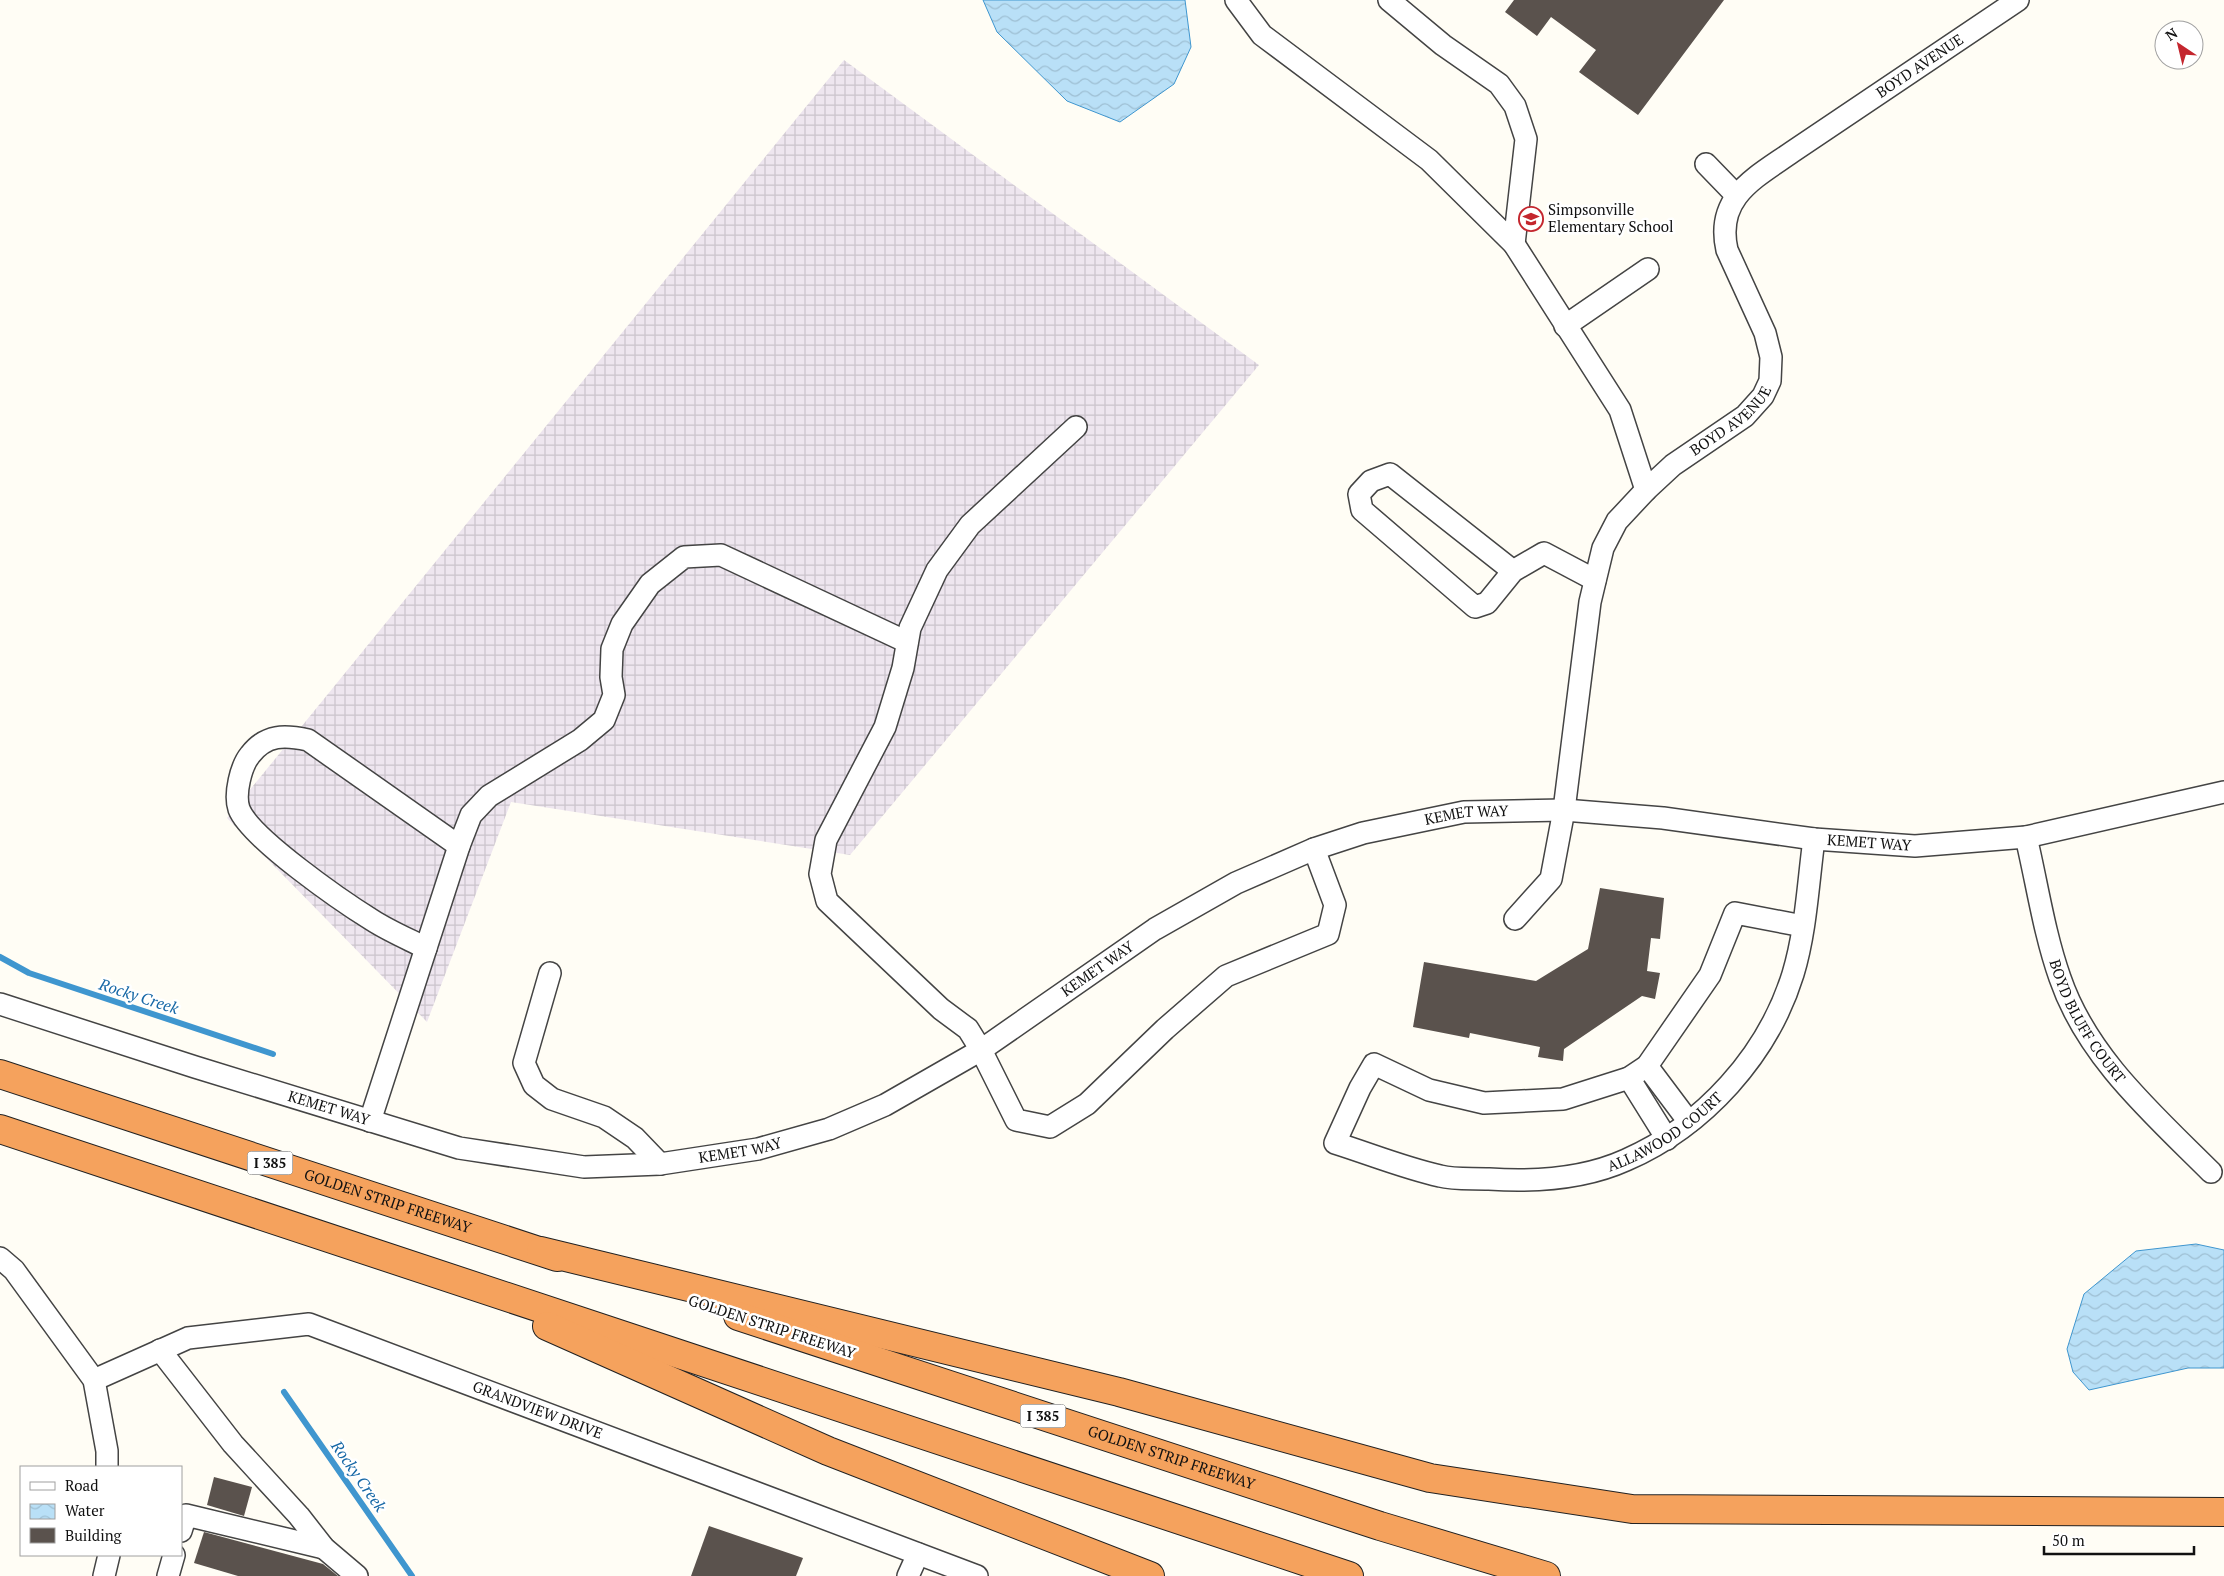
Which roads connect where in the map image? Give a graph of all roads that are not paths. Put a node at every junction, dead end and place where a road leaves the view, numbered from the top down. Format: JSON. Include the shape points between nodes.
{"nodes":[{"id":1,"x":1236,"y":0,"type":"edge"},
{"id":2,"x":1389,"y":0,"type":"edge"},
{"id":3,"x":2018,"y":0,"type":"edge"},
{"id":4,"x":1706,"y":164,"type":"dead end"},
{"id":5,"x":1736,"y":195,"type":"junction"},
{"id":6,"x":1514,"y":244,"type":"junction"},
{"id":7,"x":1648,"y":269,"type":"dead end"},
{"id":8,"x":1564,"y":326,"type":"junction"},
{"id":9,"x":1076,"y":427,"type":"dead end"},
{"id":10,"x":1646,"y":490,"type":"junction"},
{"id":11,"x":1513,"y":571,"type":"junction"},
{"id":12,"x":1595,"y":580,"type":"junction"},
{"id":13,"x":908,"y":642,"type":"junction"},
{"id":14,"x":2224,"y":792,"type":"edge"},
{"id":15,"x":1564,"y":810,"type":"junction"},
{"id":16,"x":2026,"y":837,"type":"junction"},
{"id":17,"x":1814,"y":839,"type":"junction"},
{"id":18,"x":459,"y":846,"type":"junction"},
{"id":19,"x":1314,"y":849,"type":"junction"},
{"id":20,"x":1515,"y":919,"type":"dead end"},
{"id":21,"x":1803,"y":926,"type":"junction"},
{"id":22,"x":426,"y":948,"type":"junction"},
{"id":23,"x":550,"y":973,"type":"dead end"},
{"id":24,"x":0,"y":1004,"type":"edge"},
{"id":25,"x":981,"y":1050,"type":"junction"},
{"id":26,"x":1647,"y":1066,"type":"junction"},
{"id":27,"x":0,"y":1074,"type":"edge"},
{"id":28,"x":1629,"y":1078,"type":"junction"},
{"id":29,"x":370,"y":1121,"type":"junction"},
{"id":30,"x":1689,"y":1122,"type":"junction"},
{"id":31,"x":0,"y":1130,"type":"edge"},
{"id":32,"x":1668,"y":1139,"type":"junction"},
{"id":33,"x":660,"y":1164,"type":"junction"},
{"id":34,"x":2211,"y":1172,"type":"dead end"},
{"id":35,"x":541,"y":1251,"type":"junction"},
{"id":36,"x":0,"y":1258,"type":"edge"},
{"id":37,"x":401,"y":1261,"type":"junction"},
{"id":38,"x":160,"y":1350,"type":"junction"},
{"id":39,"x":94,"y":1380,"type":"junction"},
{"id":40,"x":107,"y":1466,"type":"edge"},
{"id":41,"x":2224,"y":1512,"type":"edge"},
{"id":42,"x":182,"y":1528,"type":"edge"},
{"id":43,"x":324,"y":1548,"type":"junction"},
{"id":44,"x":918,"y":1554,"type":"junction"},
{"id":45,"x":108,"y":1556,"type":"edge"},
{"id":46,"x":174,"y":1556,"type":"edge"},
{"id":47,"x":104,"y":1576,"type":"edge"},
{"id":48,"x":168,"y":1576,"type":"edge"},
{"id":49,"x":357,"y":1576,"type":"edge"},
{"id":50,"x":908,"y":1576,"type":"edge"},
{"id":51,"x":977,"y":1576,"type":"edge"},
{"id":52,"x":1150,"y":1576,"type":"edge"},
{"id":53,"x":1348,"y":1576,"type":"edge"},
{"id":54,"x":1546,"y":1576,"type":"edge"}],
"edges":[{"from":1,"to":6,"type":"street","via":[[1262,35],[1429,160]]},
{"from":2,"to":6,"type":"street","via":[[1498,84],[1515,106],[1526,138]]},
{"from":3,"to":5,"type":"street","name":"BOYD AVENUE","via":[[1792,152]]},
{"from":4,"to":5,"type":"street"},
{"from":5,"to":10,"type":"street","name":"BOYD AVENUE","via":[[1726,217],[1727,250],[1765,333],[1771,358],[1770,380],[1763,396],[1746,416],[1673,465]]},
{"from":6,"to":8,"type":"street"},
{"from":7,"to":8,"type":"street"},
{"from":8,"to":10,"type":"street","via":[[1620,410]]},
{"from":9,"to":13,"type":"street","via":[[970,526],[937,570],[910,628]]},
{"from":10,"to":12,"type":"street","name":"BOYD AVENUE","via":[[1617,521],[1603,548]]},
{"from":11,"to":11,"type":"street","via":[[1390,474],[1371,481],[1359,494],[1362,510],[1476,607],[1487,602]]},
{"from":11,"to":12,"type":"street","via":[[1544,552]]},
{"from":12,"to":15,"type":"street","name":"BOYD AVENUE","via":[[1585,634]]},
{"from":13,"to":18,"type":"street","via":[[721,555],[684,557],[650,584],[622,624],[612,649],[614,695],[604,720],[580,740],[489,796],[471,815]]},
{"from":13,"to":25,"type":"street","via":[[885,727],[826,840],[820,874],[826,901],[941,1009],[968,1029]]},
{"from":14,"to":16,"type":"street","name":"KEMET WAY"},
{"from":15,"to":17,"type":"street","name":"KEMET WAY","via":[[1663,818]]},
{"from":15,"to":19,"type":"street","name":"KEMET WAY","via":[[1464,812],[1363,832]]},
{"from":15,"to":20,"type":"street","name":"BOYD AVENUE","via":[[1551,879]]},
{"from":16,"to":17,"type":"street","name":"KEMET WAY","via":[[1915,846]]},
{"from":16,"to":34,"type":"street","name":"BOYD BLUFF COURT","via":[[2060,978],[2085,1032],[2122,1082]]},
{"from":17,"to":21,"type":"street","name":"ALLAWOOD COURT"},
{"from":18,"to":22,"type":"street"},
{"from":18,"to":22,"type":"street","via":[[308,740],[285,735],[258,745],[245,761],[239,778],[239,808],[250,825],[278,852],[373,921]]},
{"from":19,"to":25,"type":"street","name":"KEMET WAY","via":[[1236,883],[1155,929]]},
{"from":19,"to":25,"type":"street","via":[[1335,905],[1328,934],[1226,976],[1087,1104],[1050,1127],[1016,1120]]},
{"from":21,"to":26,"type":"street","via":[[1734,913],[1710,975]]},
{"from":21,"to":30,"type":"street","name":"ALLAWOOD COURT","via":[[1793,973],[1778,1012],[1755,1055]]},
{"from":22,"to":29,"type":"street"},
{"from":23,"to":33,"type":"street","via":[[524,1063],[534,1085],[552,1099],[604,1117],[635,1138]]},
{"from":24,"to":29,"type":"street","name":"KEMET WAY"},
{"from":25,"to":33,"type":"street","name":"KEMET WAY","via":[[885,1105],[829,1129],[758,1149]]},
{"from":26,"to":28,"type":"street"},
{"from":26,"to":30,"type":"street"},
{"from":27,"to":35,"type":"highway","name":"GOLDEN STRIP FREEWAY","number":"I 385"},
{"from":28,"to":32,"type":"street"},
{"from":28,"to":32,"type":"street","name":"ALLAWOOD COURT","via":[[1563,1099],[1484,1103],[1429,1090],[1374,1064],[1335,1143],[1441,1176],[1528,1182],[1580,1174],[1625,1161]]},
{"from":29,"to":33,"type":"street","name":"KEMET WAY","via":[[459,1148],[574,1165]]},
{"from":30,"to":32,"type":"street","name":"ALLAWOOD COURT"},
{"from":31,"to":37,"type":"highway"},
{"from":35,"to":41,"type":"highway","via":[[1119,1392],[1430,1478],[1632,1509]]},
{"from":35,"to":54,"type":"highway","name":"GOLDEN STRIP FREEWAY","number":"I 385","via":[[1380,1526]]},
{"from":36,"to":39,"type":"street","via":[[14,1270]]},
{"from":37,"to":52,"type":"highway","via":[[828,1451]]},
{"from":37,"to":53,"type":"highway"},
{"from":38,"to":39,"type":"street","name":"GRANDVIEW DRIVE"},
{"from":38,"to":43,"type":"street","via":[[233,1444]]},
{"from":38,"to":44,"type":"street","name":"GRANDVIEW DRIVE","via":[[188,1338],[309,1324]]},
{"from":39,"to":40,"type":"street"},
{"from":42,"to":43,"type":"street","via":[[186,1515]]},
{"from":43,"to":49,"type":"street"},
{"from":44,"to":50,"type":"street"},
{"from":44,"to":51,"type":"street","name":"GRANDVIEW DRIVE"},
{"from":45,"to":47,"type":"street"},
{"from":46,"to":48,"type":"street"}]}
